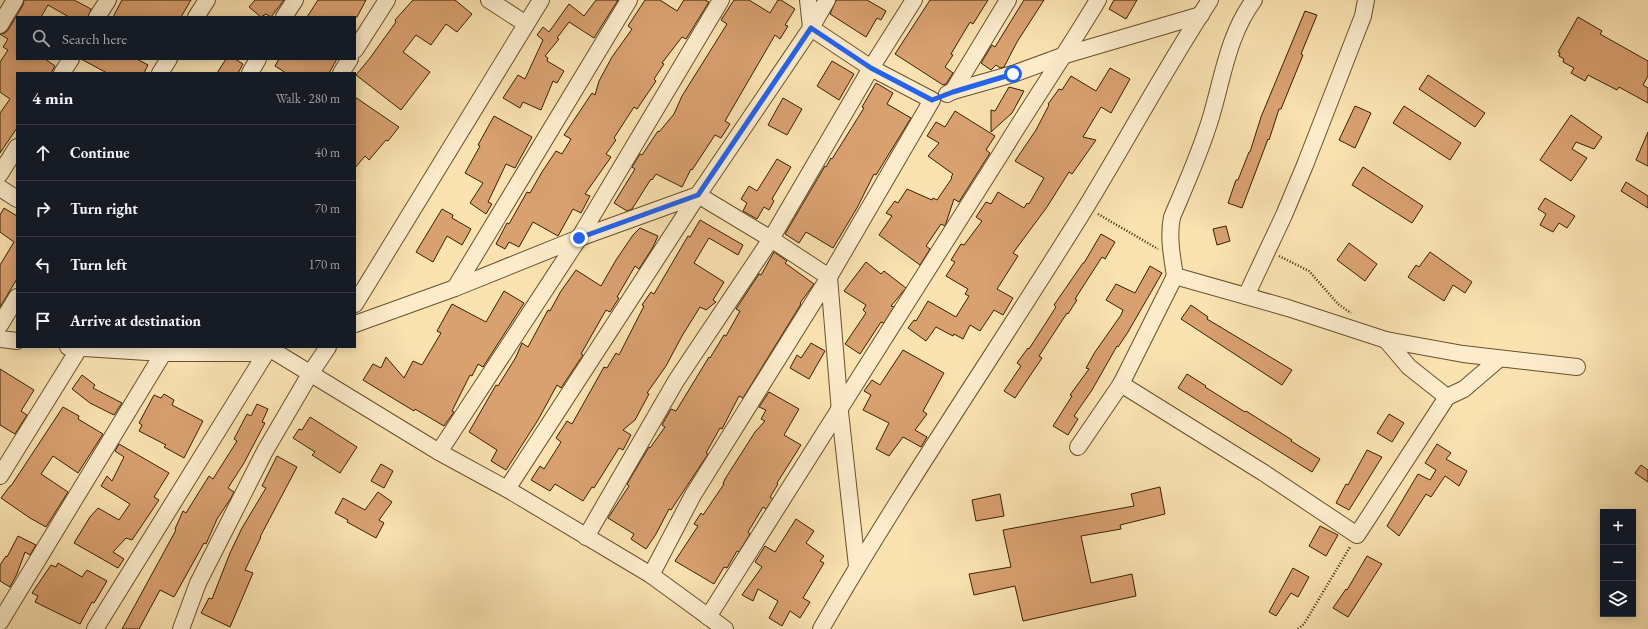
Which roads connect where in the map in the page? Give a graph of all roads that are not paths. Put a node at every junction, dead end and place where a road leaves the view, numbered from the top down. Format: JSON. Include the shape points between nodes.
{"nodes":[{"id":1,"x":15,"y":0,"type":"edge"},
{"id":2,"x":108,"y":0,"type":"edge"},
{"id":3,"x":207,"y":0,"type":"edge"},
{"id":4,"x":295,"y":0,"type":"edge"},
{"id":5,"x":387,"y":0,"type":"edge"},
{"id":6,"x":490,"y":0,"type":"edge"},
{"id":7,"x":541,"y":0,"type":"edge"},
{"id":8,"x":629,"y":0,"type":"edge"},
{"id":9,"x":721,"y":0,"type":"edge"},
{"id":10,"x":808,"y":0,"type":"edge"},
{"id":11,"x":828,"y":0,"type":"edge"},
{"id":12,"x":914,"y":0,"type":"edge"},
{"id":13,"x":1008,"y":0,"type":"edge"},
{"id":14,"x":1098,"y":0,"type":"edge"},
{"id":15,"x":1210,"y":0,"type":"edge"},
{"id":16,"x":1254,"y":0,"type":"edge"},
{"id":17,"x":1366,"y":0,"type":"edge"},
{"id":18,"x":1200,"y":15,"type":"junction"},
{"id":19,"x":98,"y":16,"type":"edge"},
{"id":20,"x":197,"y":16,"type":"edge"},
{"id":21,"x":285,"y":16,"type":"edge"},
{"id":22,"x":526,"y":24,"type":"junction"},
{"id":23,"x":0,"y":25,"type":"edge"},
{"id":24,"x":811,"y":28,"type":"junction"},
{"id":25,"x":356,"y":48,"type":"edge"},
{"id":26,"x":1066,"y":55,"type":"junction"},
{"id":27,"x":70,"y":60,"type":"edge"},
{"id":28,"x":168,"y":60,"type":"edge"},
{"id":29,"x":257,"y":60,"type":"edge"},
{"id":30,"x":349,"y":60,"type":"edge"},
{"id":31,"x":871,"y":68,"type":"junction"},
{"id":32,"x":63,"y":72,"type":"edge"},
{"id":33,"x":161,"y":72,"type":"edge"},
{"id":34,"x":251,"y":72,"type":"edge"},
{"id":35,"x":342,"y":72,"type":"edge"},
{"id":36,"x":953,"y":92,"type":"junction"},
{"id":37,"x":932,"y":100,"type":"junction"},
{"id":38,"x":16,"y":149,"type":"edge"},
{"id":39,"x":0,"y":174,"type":"edge"},
{"id":40,"x":0,"y":188,"type":"edge"},
{"id":41,"x":698,"y":195,"type":"junction"},
{"id":42,"x":16,"y":198,"type":"edge"},
{"id":43,"x":579,"y":238,"type":"junction"},
{"id":44,"x":771,"y":239,"type":"junction"},
{"id":45,"x":1175,"y":276,"type":"junction"},
{"id":46,"x":829,"y":278,"type":"junction"},
{"id":47,"x":455,"y":288,"type":"junction"},
{"id":48,"x":1246,"y":296,"type":"junction"},
{"id":49,"x":16,"y":299,"type":"edge"},
{"id":50,"x":356,"y":302,"type":"edge"},
{"id":51,"x":356,"y":324,"type":"edge"},
{"id":52,"x":0,"y":325,"type":"edge"},
{"id":53,"x":0,"y":339,"type":"edge"},
{"id":54,"x":1386,"y":340,"type":"junction"},
{"id":55,"x":16,"y":341,"type":"edge"},
{"id":56,"x":75,"y":348,"type":"edge"},
{"id":57,"x":106,"y":348,"type":"edge"},
{"id":58,"x":327,"y":348,"type":"edge"},
{"id":59,"x":165,"y":350,"type":"edge"},
{"id":60,"x":267,"y":350,"type":"edge"},
{"id":61,"x":1499,"y":359,"type":"junction"},
{"id":62,"x":1577,"y":367,"type":"dead end"},
{"id":63,"x":310,"y":374,"type":"junction"},
{"id":64,"x":1120,"y":384,"type":"junction"},
{"id":65,"x":1447,"y":397,"type":"junction"},
{"id":66,"x":840,"y":412,"type":"junction"},
{"id":67,"x":1078,"y":448,"type":"dead end"},
{"id":68,"x":439,"y":452,"type":"junction"},
{"id":69,"x":0,"y":476,"type":"edge"},
{"id":70,"x":506,"y":489,"type":"junction"},
{"id":71,"x":586,"y":537,"type":"junction"},
{"id":72,"x":857,"y":566,"type":"junction"},
{"id":73,"x":651,"y":575,"type":"junction"},
{"id":74,"x":708,"y":617,"type":"junction"},
{"id":75,"x":0,"y":622,"type":"edge"},
{"id":76,"x":94,"y":629,"type":"edge"},
{"id":77,"x":181,"y":629,"type":"edge"},
{"id":78,"x":725,"y":629,"type":"edge"},
{"id":79,"x":821,"y":629,"type":"edge"}],
"edges":[{"from":1,"to":23,"type":"street"},
{"from":2,"to":19,"type":"street"},
{"from":3,"to":20,"type":"street"},
{"from":4,"to":21,"type":"street"},
{"from":5,"to":25,"type":"street"},
{"from":6,"to":22,"type":"street"},
{"from":7,"to":22,"type":"street"},
{"from":8,"to":47,"type":"street"},
{"from":9,"to":43,"type":"street"},
{"from":10,"to":24,"type":"street"},
{"from":11,"to":24,"type":"street"},
{"from":12,"to":31,"type":"street"},
{"from":13,"to":36,"type":"street"},
{"from":14,"to":26,"type":"street"},
{"from":15,"to":18,"type":"street"},
{"from":16,"to":45,"type":"street","via":[[1231,45],[1211,117],[1172,217],[1172,258]]},
{"from":17,"to":48,"type":"street","via":[[1363,16],[1308,159]]},
{"from":18,"to":26,"type":"street"},
{"from":18,"to":72,"type":"street","via":[[1086,207]]},
{"from":22,"to":50,"type":"street"},
{"from":24,"to":31,"type":"street"},
{"from":24,"to":41,"type":"street"},
{"from":26,"to":36,"type":"street"},
{"from":26,"to":66,"type":"street","via":[[1012,135]]},
{"from":27,"to":32,"type":"street"},
{"from":28,"to":33,"type":"street"},
{"from":29,"to":34,"type":"street"},
{"from":30,"to":35,"type":"street"},
{"from":31,"to":37,"type":"street"},
{"from":31,"to":44,"type":"street"},
{"from":36,"to":37,"type":"street"},
{"from":37,"to":46,"type":"street"},
{"from":38,"to":39,"type":"street"},
{"from":40,"to":42,"type":"street"},
{"from":41,"to":43,"type":"street"},
{"from":41,"to":44,"type":"street"},
{"from":41,"to":70,"type":"street"},
{"from":43,"to":47,"type":"street"},
{"from":43,"to":68,"type":"street"},
{"from":44,"to":46,"type":"street"},
{"from":44,"to":71,"type":"street","via":[[676,381]]},
{"from":45,"to":48,"type":"street"},
{"from":45,"to":64,"type":"street"},
{"from":46,"to":66,"type":"street"},
{"from":46,"to":73,"type":"street","via":[[693,495]]},
{"from":47,"to":51,"type":"street"},
{"from":48,"to":54,"type":"street"},
{"from":49,"to":52,"type":"street"},
{"from":53,"to":55,"type":"street"},
{"from":54,"to":61,"type":"street"},
{"from":54,"to":65,"type":"street","via":[[1409,367]]},
{"from":56,"to":69,"type":"street"},
{"from":57,"to":59,"type":"street"},
{"from":58,"to":63,"type":"street"},
{"from":59,"to":60,"type":"street"},
{"from":59,"to":75,"type":"street"},
{"from":60,"to":63,"type":"street"},
{"from":60,"to":76,"type":"street"},
{"from":61,"to":62,"type":"street"},
{"from":61,"to":65,"type":"street","via":[[1464,389]]},
{"from":63,"to":68,"type":"street"},
{"from":63,"to":77,"type":"street","via":[[265,450],[198,583]]},
{"from":64,"to":65,"type":"street","via":[[1264,472],[1356,535]]},
{"from":64,"to":67,"type":"street"},
{"from":66,"to":72,"type":"street"},
{"from":66,"to":74,"type":"street"},
{"from":68,"to":70,"type":"street"},
{"from":70,"to":71,"type":"street"},
{"from":71,"to":73,"type":"street"},
{"from":72,"to":79,"type":"street"},
{"from":73,"to":74,"type":"street"},
{"from":74,"to":78,"type":"street"}]}
